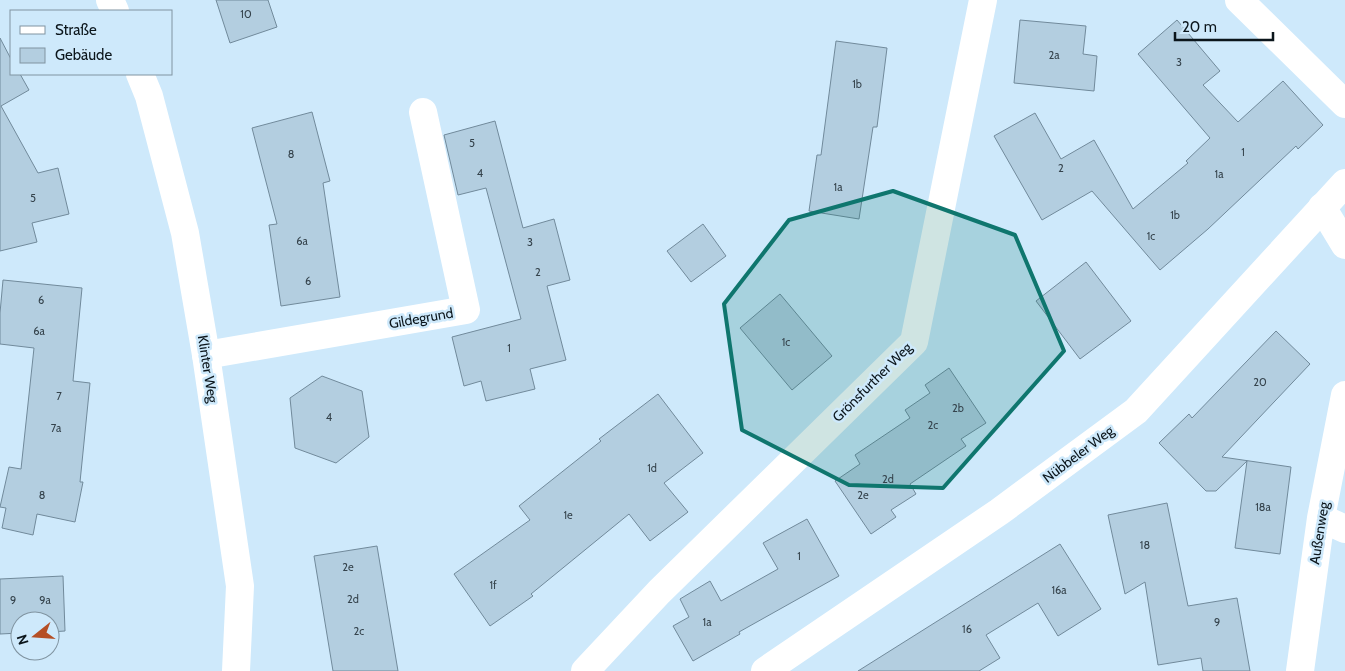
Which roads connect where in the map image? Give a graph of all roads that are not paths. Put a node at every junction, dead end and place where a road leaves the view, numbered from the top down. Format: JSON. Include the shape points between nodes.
{"nodes":[{"id":1,"x":983,"y":0,"type":"edge"},
{"id":2,"x":1239,"y":0,"type":"edge"},
{"id":3,"x":140,"y":75,"type":"edge"},
{"id":4,"x":1345,"y":104,"type":"edge"},
{"id":5,"x":423,"y":112,"type":"dead end"},
{"id":6,"x":1345,"y":183,"type":"edge"},
{"id":7,"x":1322,"y":208,"type":"junction"},
{"id":8,"x":1345,"y":245,"type":"edge"},
{"id":9,"x":206,"y":355,"type":"junction"},
{"id":10,"x":1345,"y":395,"type":"edge"},
{"id":11,"x":1321,"y":518,"type":"junction"},
{"id":12,"x":1345,"y":529,"type":"edge"},
{"id":13,"x":236,"y":671,"type":"edge"},
{"id":14,"x":586,"y":671,"type":"edge"},
{"id":15,"x":765,"y":671,"type":"edge"},
{"id":16,"x":1300,"y":671,"type":"edge"}],
"edges":[{"from":1,"to":14,"type":"street","name":"Grönsfurther Weg","via":[[914,342],[658,592]]},
{"from":2,"to":4,"type":"street"},
{"from":3,"to":9,"type":"street","name":"Klinter Weg","via":[[186,233]]},
{"from":5,"to":9,"type":"street","name":"Gildegrund","via":[[466,310]]},
{"from":6,"to":7,"type":"street","name":"Nübbeler Weg"},
{"from":7,"to":8,"type":"street"},
{"from":7,"to":15,"type":"street","name":"Nübbeler Weg","via":[[1136,411],[999,512]]},
{"from":9,"to":13,"type":"street","name":"Klinter Weg","via":[[240,586]]},
{"from":10,"to":11,"type":"street","name":"Außenweg"},
{"from":11,"to":12,"type":"street"},
{"from":11,"to":16,"type":"street","name":"Außenweg"}]}
